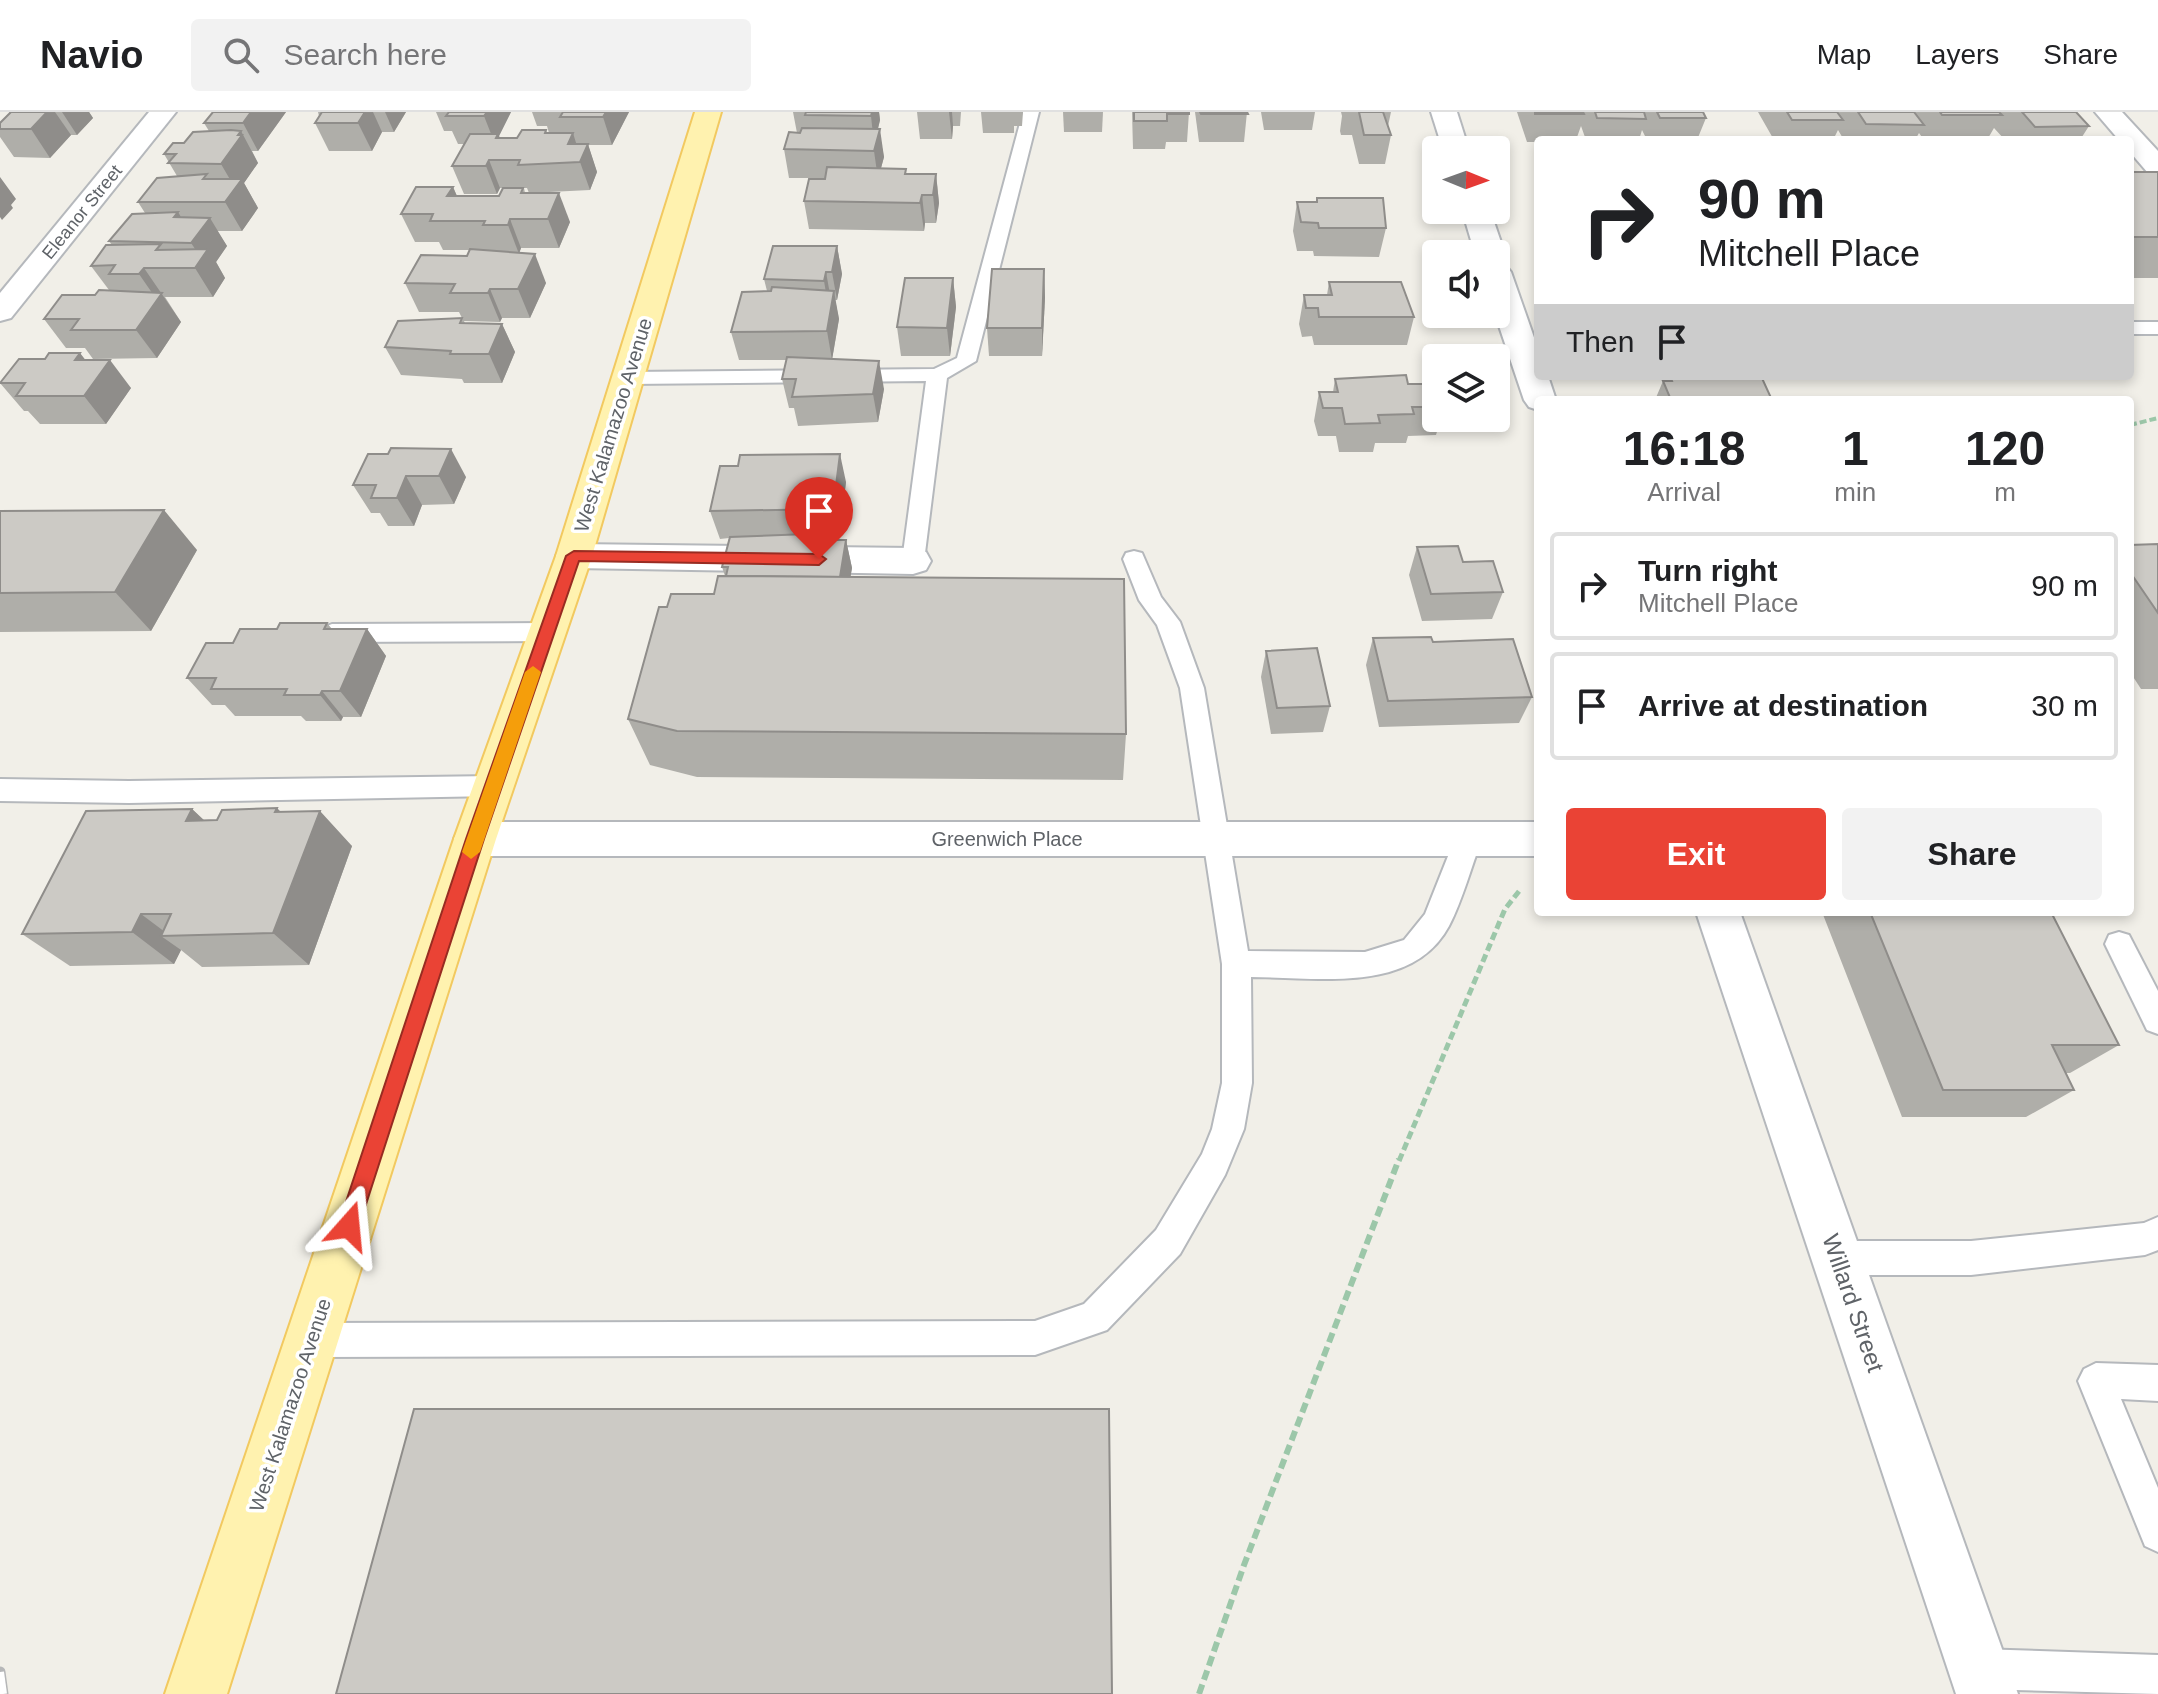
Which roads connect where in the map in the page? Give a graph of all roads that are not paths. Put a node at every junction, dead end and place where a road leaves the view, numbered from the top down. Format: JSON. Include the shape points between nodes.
{"nodes":[{"id":1,"x":163,"y":112,"type":"edge"},
{"id":2,"x":708,"y":112,"type":"edge"},
{"id":3,"x":1031,"y":112,"type":"edge"},
{"id":4,"x":1444,"y":112,"type":"edge"},
{"id":5,"x":2108,"y":112,"type":"edge"},
{"id":6,"x":1452,"y":136,"type":"edge"},
{"id":7,"x":2130,"y":136,"type":"edge"},
{"id":8,"x":2134,"y":141,"type":"edge"},
{"id":9,"x":2158,"y":167,"type":"edge"},
{"id":10,"x":0,"y":312,"type":"edge"},
{"id":11,"x":1510,"y":313,"type":"edge"},
{"id":12,"x":2134,"y":328,"type":"edge"},
{"id":13,"x":2158,"y":328,"type":"edge"},
{"id":14,"x":937,"y":375,"type":"junction"},
{"id":15,"x":628,"y":378,"type":"junction"},
{"id":16,"x":1539,"y":396,"type":"edge"},
{"id":17,"x":574,"y":556,"type":"junction"},
{"id":18,"x":1134,"y":559,"type":"dead end"},
{"id":19,"x":913,"y":561,"type":"joint"},
{"id":20,"x":547,"y":632,"type":"junction"},
{"id":21,"x":304,"y":633,"type":"edge"},
{"id":22,"x":494,"y":786,"type":"junction"},
{"id":23,"x":0,"y":790,"type":"edge"},
{"id":24,"x":475,"y":839,"type":"junction"},
{"id":25,"x":1215,"y":839,"type":"junction"},
{"id":26,"x":1468,"y":839,"type":"junction"},
{"id":27,"x":1534,"y":839,"type":"edge"},
{"id":28,"x":1719,"y":916,"type":"edge"},
{"id":29,"x":2119,"y":944,"type":"dead end"},
{"id":30,"x":1236,"y":964,"type":"junction"},
{"id":31,"x":2158,"y":1021,"type":"edge"},
{"id":32,"x":2158,"y":1233,"type":"edge"},
{"id":33,"x":1837,"y":1258,"type":"junction"},
{"id":34,"x":312,"y":1340,"type":"junction"},
{"id":35,"x":2158,"y":1383,"type":"edge"},
{"id":36,"x":2158,"y":1533,"type":"edge"},
{"id":37,"x":2158,"y":1675,"type":"edge"},
{"id":38,"x":1982,"y":1682,"type":"edge"},
{"id":39,"x":196,"y":1694,"type":"edge"}],
"edges":[{"from":1,"to":10,"type":"street","name":"Eleanor Street"},
{"from":2,"to":15,"type":"main road","name":"West Kalamazoo Avenue"},
{"from":3,"to":14,"type":"lane","via":[[966,361]]},
{"from":4,"to":6,"type":"street"},
{"from":5,"to":7,"type":"street"},
{"from":8,"to":9,"type":"street"},
{"from":11,"to":16,"type":"street"},
{"from":12,"to":13,"type":"lane"},
{"from":14,"to":15,"type":"lane"},
{"from":14,"to":19,"type":"lane"},
{"from":15,"to":17,"type":"main road","name":"West Kalamazoo Avenue"},
{"from":17,"to":19,"type":"street"},
{"from":17,"to":20,"type":"main road","name":"West Kalamazoo Avenue"},
{"from":18,"to":25,"type":"lane","via":[[1151,600],[1168,622],[1192,688]]},
{"from":20,"to":21,"type":"lane"},
{"from":20,"to":22,"type":"main road","name":"West Kalamazoo Avenue"},
{"from":22,"to":23,"type":"lane"},
{"from":22,"to":24,"type":"main road","name":"West Kalamazoo Avenue"},
{"from":24,"to":25,"type":"street","name":"Greenwich Place"},
{"from":24,"to":34,"type":"main road","name":"West Kalamazoo Avenue"},
{"from":25,"to":26,"type":"street","name":"Greenwich Place"},
{"from":25,"to":30,"type":"lane"},
{"from":26,"to":27,"type":"street","name":"Greenwich Place"},
{"from":26,"to":30,"type":"lane","via":[[1437,921],[1414,949],[1365,965]]},
{"from":28,"to":33,"type":"street","name":"Willard Street"},
{"from":29,"to":31,"type":"lane"},
{"from":30,"to":34,"type":"lane","via":[[1237,1083],[1228,1129],[1214,1164],[1168,1242],[1095,1318],[1035,1338]]},
{"from":32,"to":33,"type":"lane","via":[[2145,1239],[1971,1258]]},
{"from":33,"to":38,"type":"street","name":"Willard Street"},
{"from":34,"to":39,"type":"main road","name":"West Kalamazoo Avenue"},
{"from":35,"to":36,"type":"lane","via":[[2096,1381]]},
{"from":37,"to":38,"type":"lane"}]}
